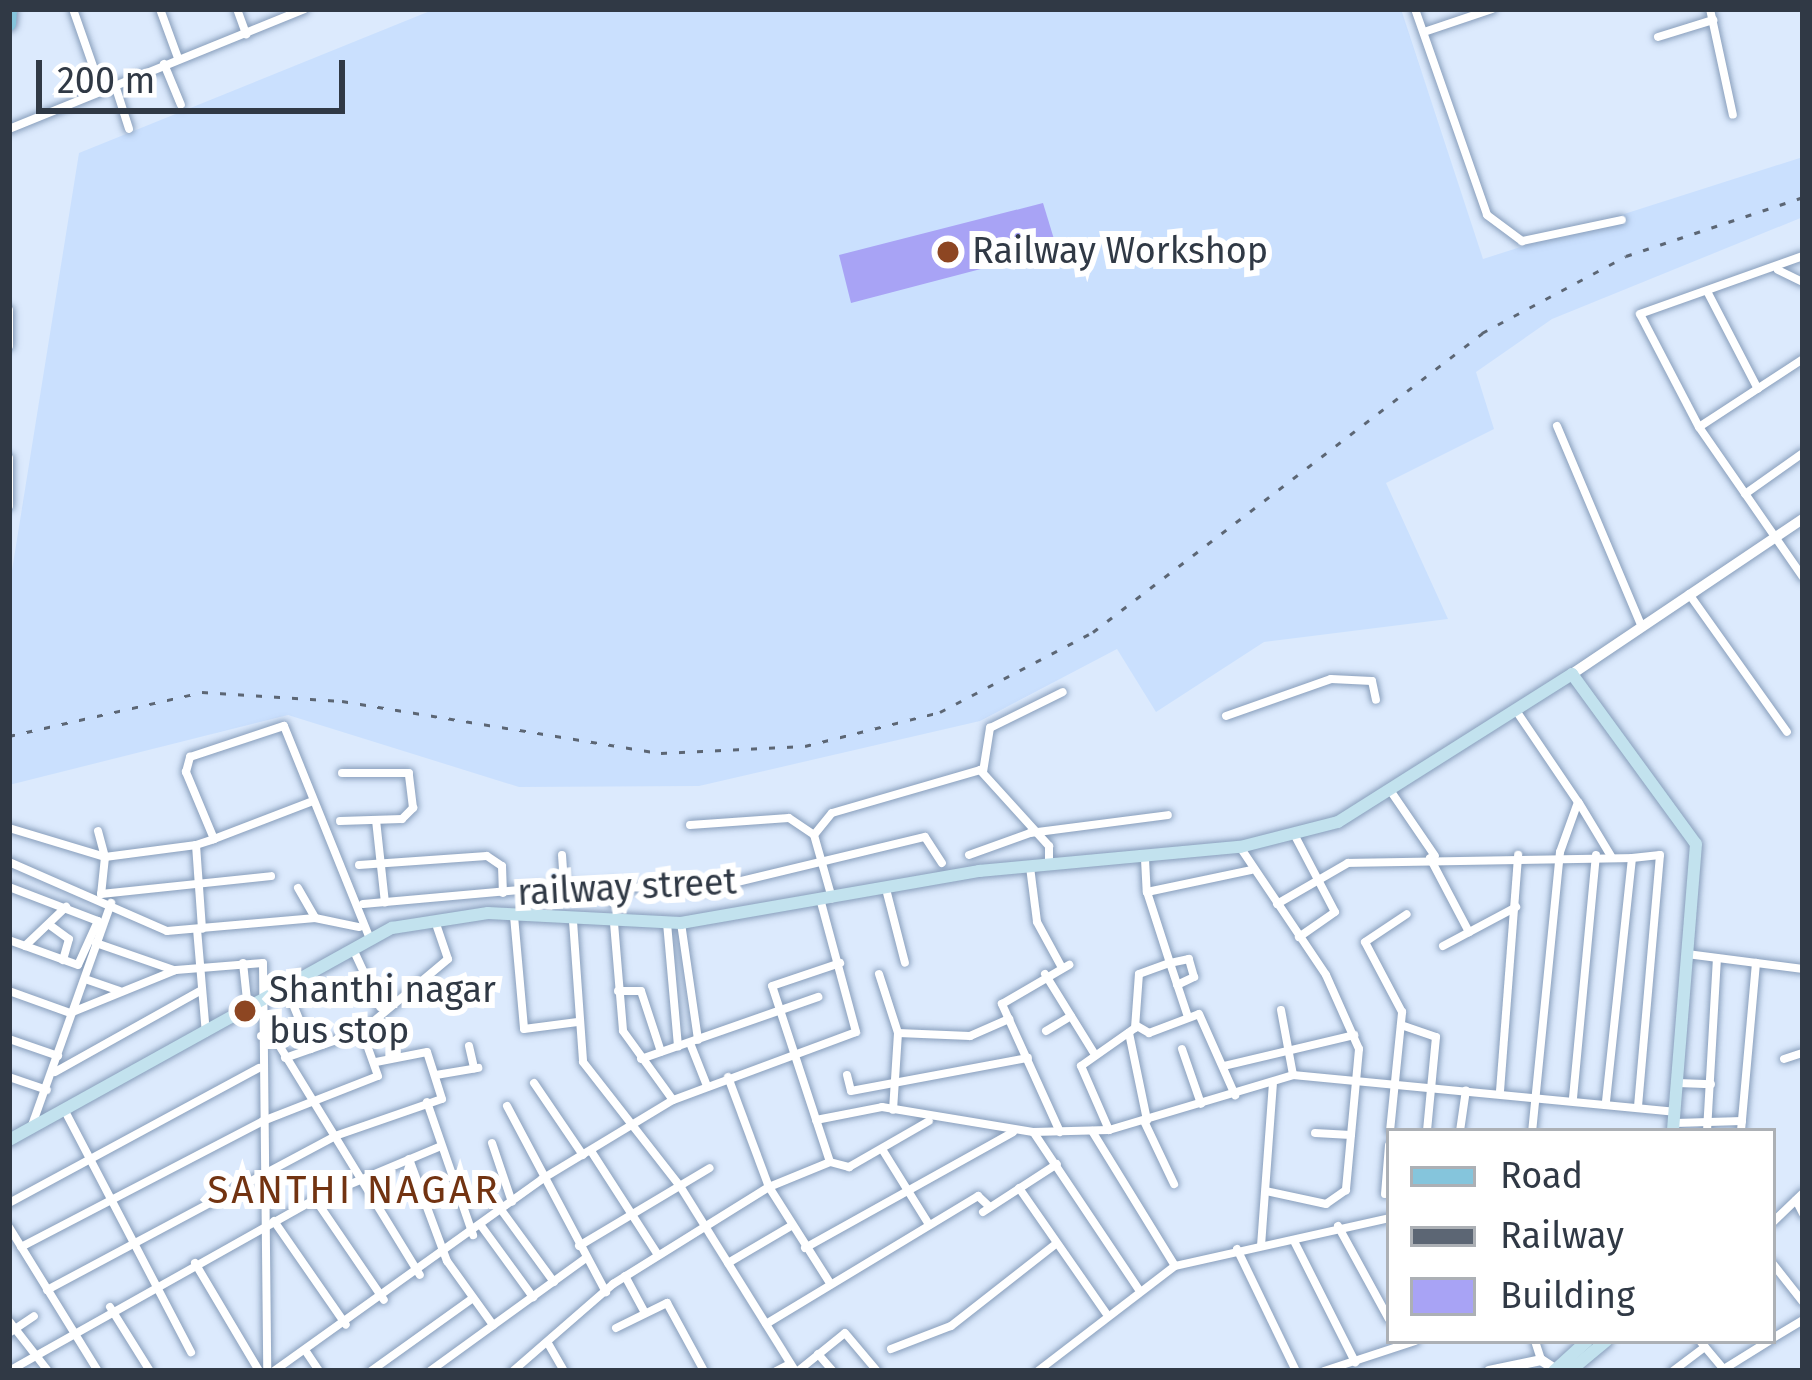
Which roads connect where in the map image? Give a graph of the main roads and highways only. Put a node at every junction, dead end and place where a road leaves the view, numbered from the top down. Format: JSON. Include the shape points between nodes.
{"nodes":[{"id":1,"x":10,"y":9,"type":"edge"},
{"id":2,"x":9,"y":23,"type":"edge"},
{"id":3,"x":1674,"y":1122,"type":"edge"},
{"id":4,"x":11,"y":1137,"type":"edge"},
{"id":5,"x":1584,"y":1344,"type":"edge"},
{"id":6,"x":1602,"y":1344,"type":"edge"},
{"id":7,"x":1555,"y":1370,"type":"edge"},
{"id":8,"x":1570,"y":1371,"type":"edge"}],
"edges":[{"from":1,"to":2,"type":"main road"},
{"from":3,"to":4,"type":"main road","via":[[1696,844],[1572,674],[1392,793],[1240,847],[1030,867],[674,923],[514,916],[435,921],[370,940]]},
{"from":5,"to":7,"type":"main road"},
{"from":6,"to":8,"type":"main road"}]}
